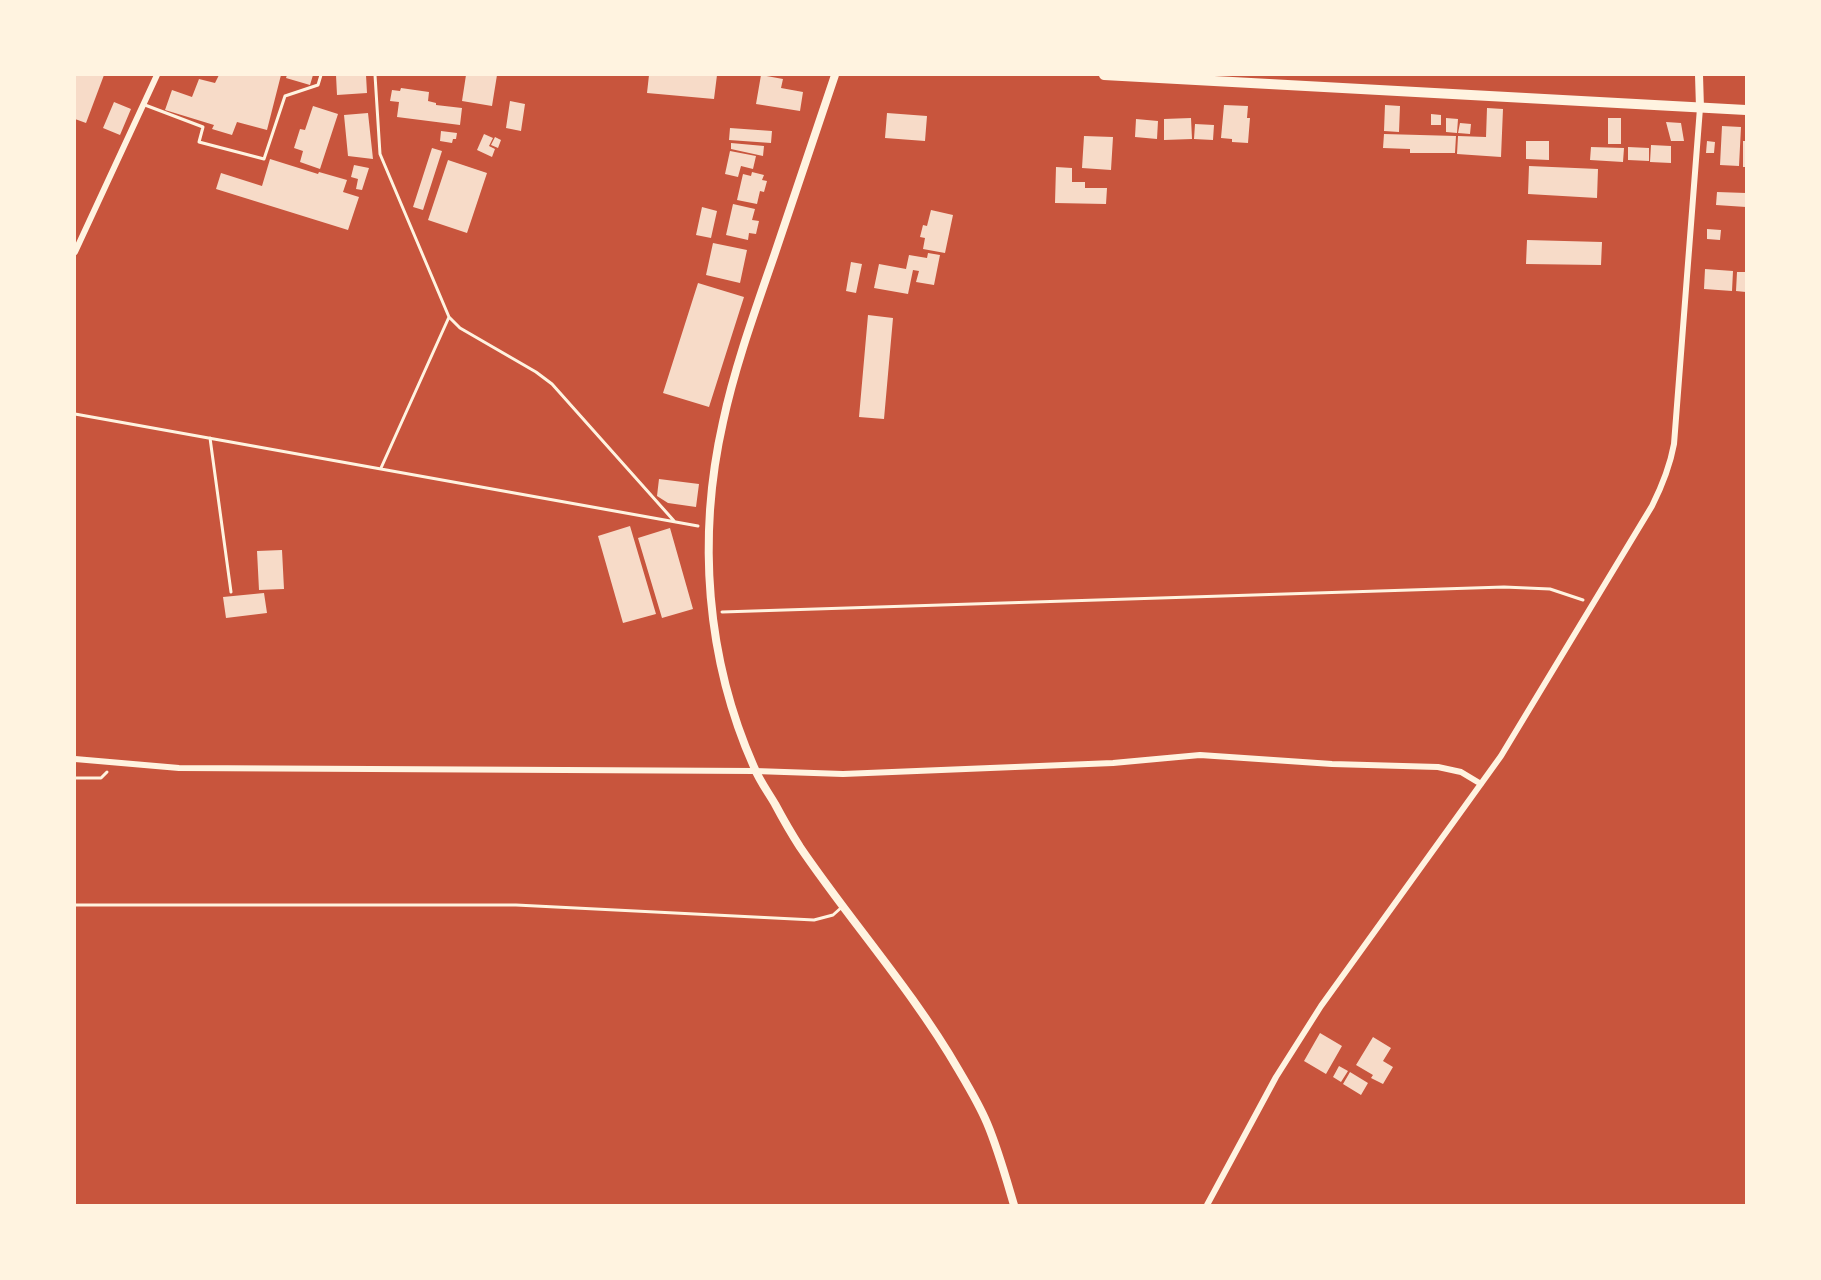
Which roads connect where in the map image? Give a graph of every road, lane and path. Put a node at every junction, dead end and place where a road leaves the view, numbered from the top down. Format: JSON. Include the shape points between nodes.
{"nodes":[{"id":1,"x":157,"y":75,"type":"edge"},
{"id":2,"x":321,"y":75,"type":"edge"},
{"id":3,"x":375,"y":75,"type":"edge"},
{"id":4,"x":835,"y":75,"type":"edge"},
{"id":5,"x":1104,"y":75,"type":"edge"},
{"id":6,"x":1699,"y":75,"type":"edge"},
{"id":7,"x":143,"y":105,"type":"junction"},
{"id":8,"x":1700,"y":108,"type":"junction"},
{"id":9,"x":1746,"y":110,"type":"edge"},
{"id":10,"x":75,"y":252,"type":"edge"},
{"id":11,"x":449,"y":317,"type":"junction"},
{"id":12,"x":75,"y":414,"type":"edge"},
{"id":13,"x":210,"y":438,"type":"junction"},
{"id":14,"x":381,"y":468,"type":"junction"},
{"id":15,"x":676,"y":523,"type":"junction"},
{"id":16,"x":709,"y":527,"type":"junction"},
{"id":17,"x":231,"y":592,"type":"dead end"},
{"id":18,"x":1591,"y":606,"type":"junction"},
{"id":19,"x":711,"y":612,"type":"junction"},
{"id":20,"x":75,"y":759,"type":"edge"},
{"id":21,"x":118,"y":763,"type":"junction"},
{"id":22,"x":755,"y":771,"type":"junction"},
{"id":23,"x":75,"y":778,"type":"edge"},
{"id":24,"x":1481,"y":784,"type":"junction"},
{"id":25,"x":75,"y":905,"type":"edge"},
{"id":26,"x":842,"y":907,"type":"junction"},
{"id":27,"x":1014,"y":1205,"type":"edge"},
{"id":28,"x":1207,"y":1205,"type":"edge"}],
"edges":[{"from":1,"to":7,"type":"street"},
{"from":2,"to":7,"type":"lane","via":[[318,85],[285,96],[264,159],[199,142],[203,127]]},
{"from":3,"to":11,"type":"path","via":[[380,154]]},
{"from":4,"to":16,"type":"street","via":[[734,378],[715,461]]},
{"from":5,"to":8,"type":"main road"},
{"from":6,"to":8,"type":"street"},
{"from":7,"to":10,"type":"street"},
{"from":8,"to":9,"type":"main road"},
{"from":8,"to":18,"type":"street","via":[[1674,444],[1668,471],[1652,506]]},
{"from":11,"to":14,"type":"path"},
{"from":11,"to":15,"type":"path","via":[[460,328],[552,384]]},
{"from":12,"to":13,"type":"path"},
{"from":13,"to":14,"type":"path"},
{"from":13,"to":17,"type":"path"},
{"from":14,"to":15,"type":"path"},
{"from":15,"to":16,"type":"path"},
{"from":16,"to":19,"type":"street"},
{"from":18,"to":19,"type":"path","via":[[1550,589],[1504,586]]},
{"from":18,"to":24,"type":"street"},
{"from":19,"to":22,"type":"street","via":[[726,686]]},
{"from":20,"to":21,"type":"street"},
{"from":21,"to":22,"type":"street","via":[[191,768]]},
{"from":21,"to":23,"type":"path","via":[[100,778]]},
{"from":22,"to":24,"type":"street","via":[[843,774],[1101,764],[1200,756],[1438,767],[1461,772]]},
{"from":22,"to":26,"type":"street","via":[[798,844]]},
{"from":24,"to":28,"type":"street","via":[[1321,1006],[1276,1077]]},
{"from":25,"to":26,"type":"lane","via":[[516,904],[814,920],[833,915]]},
{"from":26,"to":27,"type":"street","via":[[911,996],[970,1090],[988,1124]]}]}
